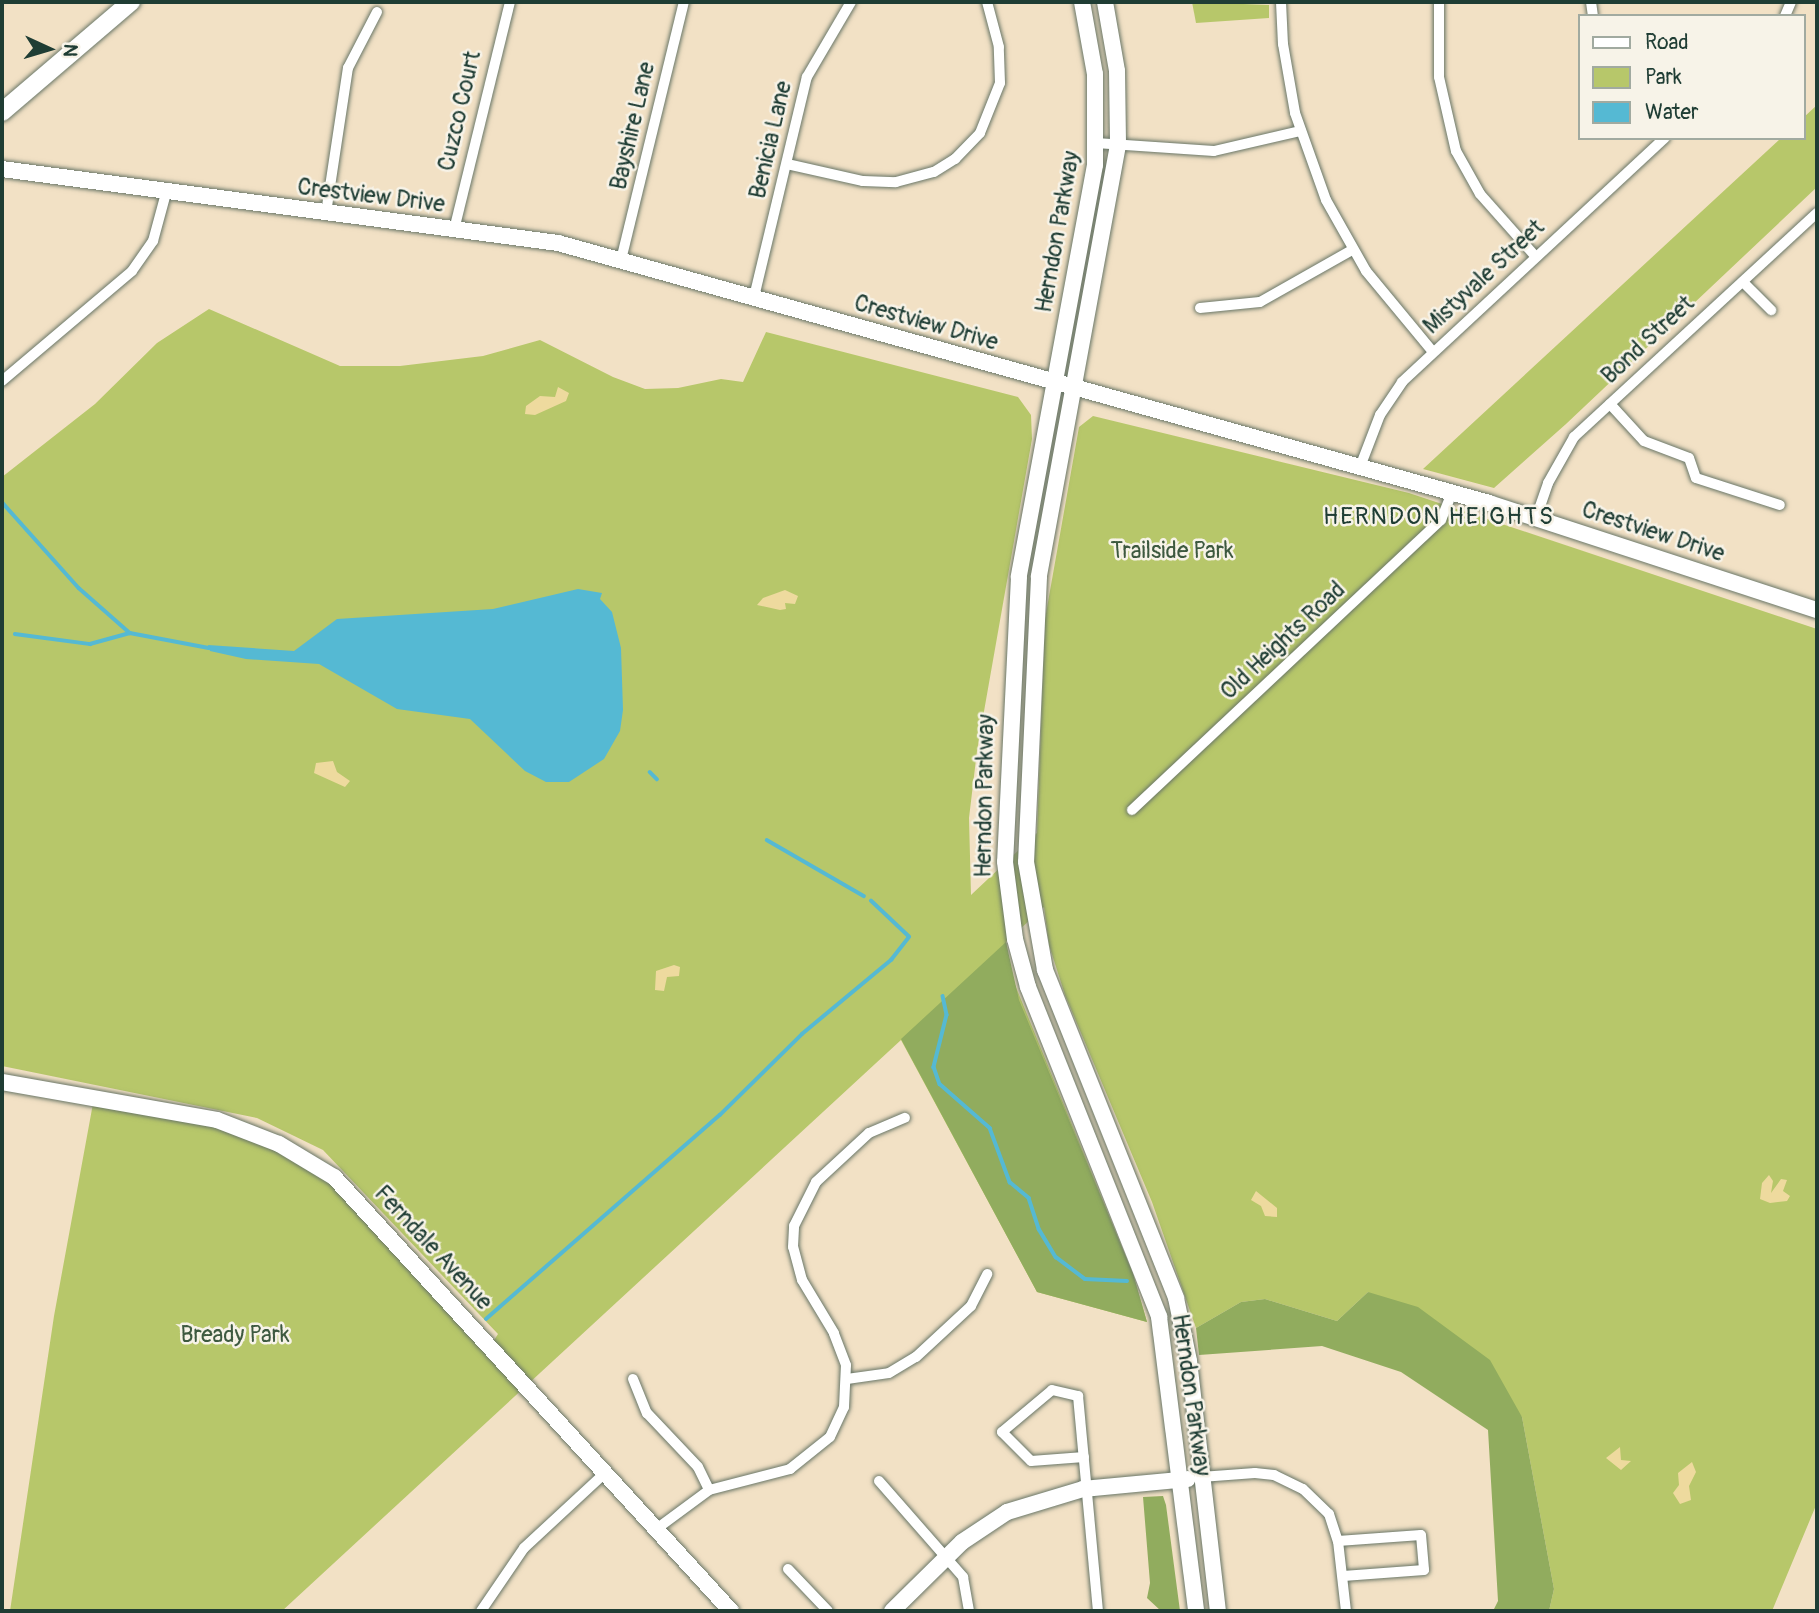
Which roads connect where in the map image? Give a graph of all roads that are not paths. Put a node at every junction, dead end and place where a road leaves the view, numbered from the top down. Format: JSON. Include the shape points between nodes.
{"nodes":[{"id":1,"x":131,"y":2,"type":"edge"},
{"id":2,"x":510,"y":2,"type":"edge"},
{"id":3,"x":684,"y":2,"type":"edge"},
{"id":4,"x":851,"y":2,"type":"edge"},
{"id":5,"x":986,"y":2,"type":"edge"},
{"id":6,"x":1082,"y":2,"type":"edge"},
{"id":7,"x":1105,"y":2,"type":"edge"},
{"id":8,"x":1281,"y":2,"type":"edge"},
{"id":9,"x":1439,"y":2,"type":"edge"},
{"id":10,"x":377,"y":12,"type":"dead end"},
{"id":11,"x":2,"y":112,"type":"edge"},
{"id":12,"x":1300,"y":131,"type":"junction"},
{"id":13,"x":1663,"y":140,"type":"edge"},
{"id":14,"x":1096,"y":143,"type":"junction"},
{"id":15,"x":1118,"y":145,"type":"junction"},
{"id":16,"x":787,"y":164,"type":"junction"},
{"id":17,"x":2,"y":169,"type":"edge"},
{"id":18,"x":166,"y":193,"type":"junction"},
{"id":19,"x":326,"y":213,"type":"junction"},
{"id":20,"x":1817,"y":213,"type":"edge"},
{"id":21,"x":454,"y":230,"type":"junction"},
{"id":22,"x":1352,"y":250,"type":"junction"},
{"id":23,"x":1536,"y":257,"type":"junction"},
{"id":24,"x":621,"y":260,"type":"junction"},
{"id":25,"x":1742,"y":282,"type":"junction"},
{"id":26,"x":754,"y":297,"type":"junction"},
{"id":27,"x":1200,"y":308,"type":"dead end"},
{"id":28,"x":1771,"y":310,"type":"dead end"},
{"id":29,"x":1433,"y":352,"type":"junction"},
{"id":30,"x":2,"y":381,"type":"edge"},
{"id":31,"x":1055,"y":383,"type":"junction"},
{"id":32,"x":1075,"y":389,"type":"junction"},
{"id":33,"x":1610,"y":404,"type":"junction"},
{"id":34,"x":1360,"y":467,"type":"junction"},
{"id":35,"x":1452,"y":493,"type":"junction"},
{"id":36,"x":1780,"y":505,"type":"dead end"},
{"id":37,"x":1536,"y":518,"type":"junction"},
{"id":38,"x":1817,"y":610,"type":"edge"},
{"id":39,"x":1132,"y":810,"type":"dead end"},
{"id":40,"x":2,"y":1082,"type":"edge"},
{"id":41,"x":905,"y":1118,"type":"dead end"},
{"id":42,"x":987,"y":1274,"type":"dead end"},
{"id":43,"x":633,"y":1379,"type":"dead end"},
{"id":44,"x":847,"y":1379,"type":"junction"},
{"id":45,"x":1084,"y":1457,"type":"junction"},
{"id":46,"x":604,"y":1474,"type":"junction"},
{"id":47,"x":1201,"y":1477,"type":"junction"},
{"id":48,"x":1181,"y":1480,"type":"junction"},
{"id":49,"x":879,"y":1481,"type":"dead end"},
{"id":50,"x":1087,"y":1488,"type":"junction"},
{"id":51,"x":709,"y":1490,"type":"junction"},
{"id":52,"x":655,"y":1530,"type":"junction"},
{"id":53,"x":1338,"y":1541,"type":"junction"},
{"id":54,"x":948,"y":1555,"type":"junction"},
{"id":55,"x":788,"y":1569,"type":"dead end"},
{"id":56,"x":1343,"y":1576,"type":"junction"},
{"id":57,"x":481,"y":1611,"type":"edge"},
{"id":58,"x":731,"y":1611,"type":"edge"},
{"id":59,"x":828,"y":1611,"type":"edge"},
{"id":60,"x":892,"y":1611,"type":"edge"},
{"id":61,"x":969,"y":1611,"type":"edge"},
{"id":62,"x":1098,"y":1611,"type":"edge"},
{"id":63,"x":1196,"y":1611,"type":"edge"},
{"id":64,"x":1218,"y":1611,"type":"edge"},
{"id":65,"x":1346,"y":1611,"type":"edge"}],
"edges":[{"from":1,"to":11,"type":"main road"},
{"from":2,"to":21,"type":"street","name":"Cuzco Court"},
{"from":3,"to":24,"type":"street","name":"Bayshire Lane"},
{"from":4,"to":16,"type":"street","name":"Benicia Lane","via":[[807,77]]},
{"from":5,"to":16,"type":"street","via":[[999,47],[999,83],[980,133],[955,159],[934,172],[896,182],[863,181]]},
{"from":6,"to":14,"type":"main road","name":"Herndon Parkway","via":[[1095,74]]},
{"from":7,"to":15,"type":"main road","name":"Herndon Parkway","via":[[1117,71]]},
{"from":8,"to":12,"type":"street","via":[[1287,79]]},
{"from":9,"to":23,"type":"street","via":[[1439,77],[1455,150],[1480,194]]},
{"from":10,"to":19,"type":"street","via":[[348,68]]},
{"from":12,"to":15,"type":"street","via":[[1214,151]]},
{"from":12,"to":22,"type":"street","via":[[1326,200]]},
{"from":13,"to":23,"type":"street","name":"Mistyvale Street"},
{"from":14,"to":15,"type":"street"},
{"from":14,"to":31,"type":"main road","name":"Herndon Parkway"},
{"from":15,"to":32,"type":"main road","name":"Herndon Parkway"},
{"from":16,"to":26,"type":"street","name":"Benicia Lane"},
{"from":17,"to":18,"type":"main road","name":"Crestview Drive"},
{"from":18,"to":19,"type":"main road","name":"Crestview Drive"},
{"from":18,"to":30,"type":"street","via":[[153,241],[132,271]]},
{"from":19,"to":21,"type":"main road","name":"Crestview Drive"},
{"from":20,"to":25,"type":"street","name":"Bond Street"},
{"from":21,"to":24,"type":"main road","name":"Crestview Drive","via":[[558,243]]},
{"from":22,"to":27,"type":"street","via":[[1260,302]]},
{"from":22,"to":29,"type":"street"},
{"from":23,"to":29,"type":"street","name":"Mistyvale Street"},
{"from":24,"to":26,"type":"main road","name":"Crestview Drive"},
{"from":25,"to":28,"type":"street"},
{"from":25,"to":33,"type":"street","name":"Bond Street"},
{"from":26,"to":31,"type":"main road","name":"Crestview Drive"},
{"from":29,"to":34,"type":"street","name":"Mistyvale Street","via":[[1390,398]]},
{"from":31,"to":32,"type":"main road","name":"Crestview Drive"},
{"from":31,"to":48,"type":"main road","name":"Herndon Parkway","via":[[1030,505],[1014,620],[1004,819],[1009,908],[1028,987],[1159,1317]]},
{"from":32,"to":34,"type":"main road","name":"Crestview Drive"},
{"from":32,"to":47,"type":"main road","name":"Herndon Parkway","via":[[1035,622],[1025,840],[1031,905],[1045,970],[1176,1298],[1189,1361]]},
{"from":33,"to":36,"type":"street","via":[[1644,441],[1689,458],[1696,478]]},
{"from":33,"to":37,"type":"street","name":"Bond Street","via":[[1574,437],[1560,457]]},
{"from":34,"to":35,"type":"main road","name":"Crestview Drive"},
{"from":35,"to":37,"type":"main road","name":"Crestview Drive"},
{"from":35,"to":39,"type":"street","name":"Old Heights Road","via":[[1441,520]]},
{"from":37,"to":38,"type":"main road","name":"Crestview Drive"},
{"from":40,"to":46,"type":"main road","name":"Ferndale Avenue","via":[[217,1120],[309,1161],[357,1199]]},
{"from":41,"to":44,"type":"street","via":[[869,1133],[816,1182],[794,1226],[796,1263],[841,1349]]},
{"from":42,"to":44,"type":"street","via":[[971,1306],[916,1357],[889,1373]]},
{"from":43,"to":51,"type":"street","via":[[647,1413],[698,1467]]},
{"from":44,"to":51,"type":"street","via":[[838,1423],[805,1461]]},
{"from":45,"to":45,"type":"street","via":[[1031,1461],[1002,1432],[1052,1390],[1068,1392],[1078,1396]]},
{"from":45,"to":50,"type":"street"},
{"from":46,"to":52,"type":"main road","name":"Ferndale Avenue"},
{"from":46,"to":57,"type":"street","via":[[516,1557]]},
{"from":47,"to":48,"type":"main road"},
{"from":47,"to":53,"type":"street","via":[[1255,1473],[1288,1480],[1329,1514]]},
{"from":47,"to":64,"type":"main road","name":"Herndon Parkway"},
{"from":48,"to":50,"type":"main road"},
{"from":48,"to":63,"type":"main road","name":"Herndon Parkway"},
{"from":49,"to":54,"type":"street"},
{"from":50,"to":54,"type":"main road","via":[[1007,1512]]},
{"from":50,"to":62,"type":"street"},
{"from":51,"to":52,"type":"street"},
{"from":52,"to":58,"type":"main road","name":"Ferndale Avenue"},
{"from":53,"to":56,"type":"street"},
{"from":53,"to":56,"type":"street","via":[[1421,1535],[1424,1570]]},
{"from":54,"to":60,"type":"main road"},
{"from":54,"to":61,"type":"street","via":[[964,1577]]},
{"from":55,"to":59,"type":"street"},
{"from":56,"to":65,"type":"street"}]}
